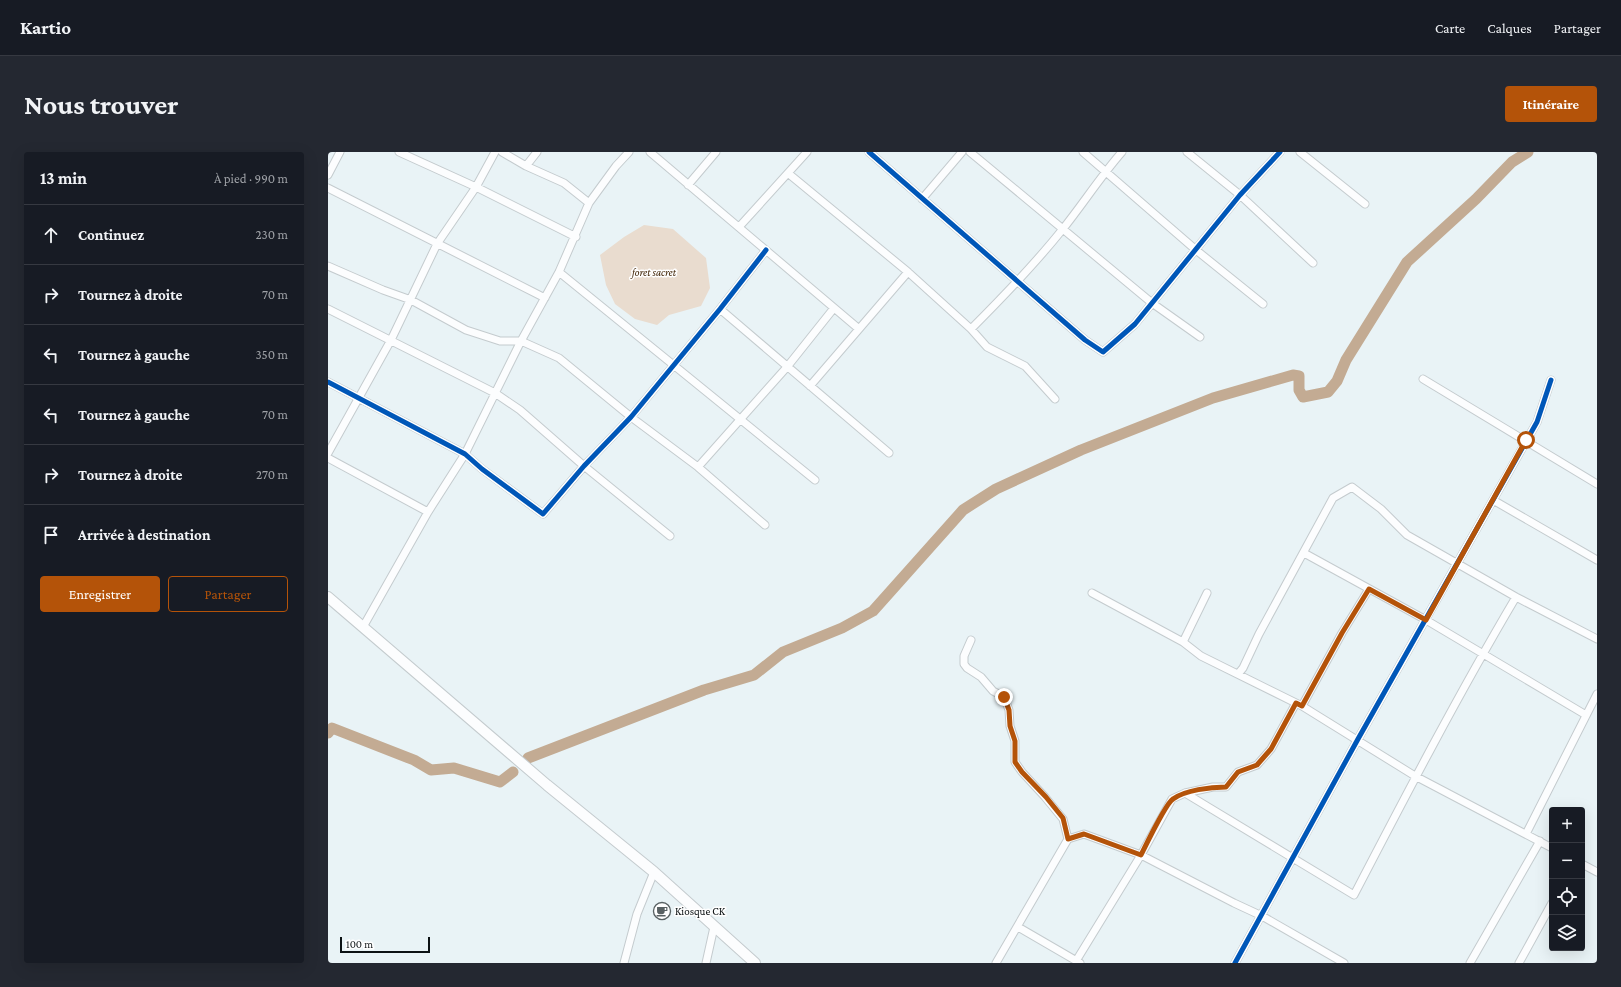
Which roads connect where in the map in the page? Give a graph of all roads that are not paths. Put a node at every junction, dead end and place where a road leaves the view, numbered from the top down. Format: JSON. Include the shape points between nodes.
{"nodes":[{"id":1,"x":340,"y":152,"type":"edge"},
{"id":2,"x":399,"y":152,"type":"edge"},
{"id":3,"x":495,"y":152,"type":"edge"},
{"id":4,"x":502,"y":152,"type":"edge"},
{"id":5,"x":537,"y":152,"type":"edge"},
{"id":6,"x":629,"y":152,"type":"edge"},
{"id":7,"x":650,"y":152,"type":"edge"},
{"id":8,"x":716,"y":152,"type":"edge"},
{"id":9,"x":807,"y":152,"type":"edge"},
{"id":10,"x":869,"y":152,"type":"edge"},
{"id":11,"x":962,"y":152,"type":"edge"},
{"id":12,"x":970,"y":152,"type":"edge"},
{"id":13,"x":1082,"y":152,"type":"edge"},
{"id":14,"x":1122,"y":152,"type":"edge"},
{"id":15,"x":1187,"y":152,"type":"edge"},
{"id":16,"x":1280,"y":152,"type":"edge"},
{"id":17,"x":1300,"y":152,"type":"edge"},
{"id":18,"x":526,"y":166,"type":"junction"},
{"id":19,"x":1105,"y":171,"type":"junction"},
{"id":20,"x":789,"y":174,"type":"junction"},
{"id":21,"x":328,"y":175,"type":"edge"},
{"id":22,"x":688,"y":185,"type":"junction"},
{"id":23,"x":476,"y":187,"type":"junction"},
{"id":24,"x":328,"y":188,"type":"edge"},
{"id":25,"x":1240,"y":195,"type":"junction"},
{"id":26,"x":922,"y":199,"type":"junction"},
{"id":27,"x":589,"y":203,"type":"junction"},
{"id":28,"x":1365,"y":204,"type":"dead end"},
{"id":29,"x":739,"y":227,"type":"junction"},
{"id":30,"x":1062,"y":229,"type":"junction"},
{"id":31,"x":576,"y":237,"type":"junction"},
{"id":32,"x":437,"y":244,"type":"junction"},
{"id":33,"x":766,"y":250,"type":"junction"},
{"id":34,"x":1196,"y":250,"type":"junction"},
{"id":35,"x":1312,"y":263,"type":"dead end"},
{"id":36,"x":328,"y":266,"type":"edge"},
{"id":37,"x":559,"y":272,"type":"junction"},
{"id":38,"x":908,"y":272,"type":"junction"},
{"id":39,"x":1018,"y":282,"type":"junction"},
{"id":40,"x":545,"y":298,"type":"junction"},
{"id":41,"x":411,"y":300,"type":"junction"},
{"id":42,"x":1152,"y":303,"type":"junction"},
{"id":43,"x":1263,"y":304,"type":"dead end"},
{"id":44,"x":834,"y":308,"type":"junction"},
{"id":45,"x":328,"y":309,"type":"edge"},
{"id":46,"x":720,"y":310,"type":"junction"},
{"id":47,"x":859,"y":328,"type":"junction"},
{"id":48,"x":971,"y":328,"type":"junction"},
{"id":49,"x":1200,"y":337,"type":"dead end"},
{"id":50,"x":391,"y":340,"type":"junction"},
{"id":51,"x":521,"y":340,"type":"junction"},
{"id":52,"x":674,"y":365,"type":"junction"},
{"id":53,"x":787,"y":367,"type":"junction"},
{"id":54,"x":1423,"y":379,"type":"dead end"},
{"id":55,"x":1551,"y":380,"type":"dead end"},
{"id":56,"x":328,"y":382,"type":"edge"},
{"id":57,"x":810,"y":386,"type":"junction"},
{"id":58,"x":495,"y":393,"type":"junction"},
{"id":59,"x":360,"y":398,"type":"junction"},
{"id":60,"x":1055,"y":399,"type":"dead end"},
{"id":61,"x":631,"y":417,"type":"junction"},
{"id":62,"x":741,"y":420,"type":"junction"},
{"id":63,"x":1526,"y":440,"type":"junction"},
{"id":64,"x":889,"y":453,"type":"dead end"},
{"id":65,"x":328,"y":454,"type":"edge"},
{"id":66,"x":465,"y":454,"type":"junction"},
{"id":67,"x":328,"y":458,"type":"edge"},
{"id":68,"x":584,"y":466,"type":"junction"},
{"id":69,"x":698,"y":466,"type":"junction"},
{"id":70,"x":815,"y":480,"type":"dead end"},
{"id":71,"x":1597,"y":484,"type":"edge"},
{"id":72,"x":1493,"y":500,"type":"junction"},
{"id":73,"x":428,"y":512,"type":"junction"},
{"id":74,"x":764,"y":525,"type":"dead end"},
{"id":75,"x":670,"y":536,"type":"dead end"},
{"id":76,"x":1304,"y":553,"type":"junction"},
{"id":77,"x":1597,"y":560,"type":"edge"},
{"id":78,"x":1458,"y":564,"type":"junction"},
{"id":79,"x":1369,"y":589,"type":"junction"},
{"id":80,"x":1092,"y":593,"type":"dead end"},
{"id":81,"x":1207,"y":593,"type":"dead end"},
{"id":82,"x":328,"y":597,"type":"edge"},
{"id":83,"x":1516,"y":597,"type":"junction"},
{"id":84,"x":1426,"y":620,"type":"junction"},
{"id":85,"x":363,"y":627,"type":"junction"},
{"id":86,"x":1597,"y":638,"type":"edge"},
{"id":87,"x":972,"y":640,"type":"dead end"},
{"id":88,"x":1183,"y":642,"type":"junction"},
{"id":89,"x":1482,"y":653,"type":"junction"},
{"id":90,"x":1238,"y":674,"type":"junction"},
{"id":91,"x":1597,"y":694,"type":"edge"},
{"id":92,"x":1299,"y":704,"type":"junction"},
{"id":93,"x":1586,"y":715,"type":"junction"},
{"id":94,"x":1358,"y":739,"type":"junction"},
{"id":95,"x":1415,"y":776,"type":"junction"},
{"id":96,"x":1185,"y":794,"type":"junction"},
{"id":97,"x":1526,"y":834,"type":"junction"},
{"id":98,"x":1068,"y":839,"type":"junction"},
{"id":99,"x":1540,"y":841,"type":"junction"},
{"id":100,"x":1549,"y":846,"type":"edge"},
{"id":101,"x":1141,"y":855,"type":"junction"},
{"id":102,"x":1292,"y":858,"type":"junction"},
{"id":103,"x":1585,"y":866,"type":"edge"},
{"id":104,"x":654,"y":872,"type":"junction"},
{"id":105,"x":1597,"y":872,"type":"edge"},
{"id":106,"x":1549,"y":909,"type":"edge"},
{"id":107,"x":1262,"y":916,"type":"junction"},
{"id":108,"x":714,"y":926,"type":"junction"},
{"id":109,"x":1018,"y":927,"type":"junction"},
{"id":110,"x":1078,"y":962,"type":"edge"},
{"id":111,"x":624,"y":963,"type":"edge"},
{"id":112,"x":706,"y":963,"type":"edge"},
{"id":113,"x":755,"y":963,"type":"edge"},
{"id":114,"x":996,"y":963,"type":"edge"},
{"id":115,"x":1235,"y":963,"type":"edge"},
{"id":116,"x":1344,"y":963,"type":"edge"},
{"id":117,"x":1470,"y":963,"type":"edge"},
{"id":118,"x":1519,"y":963,"type":"edge"}],
"edges":[{"from":1,"to":21,"type":"street"},
{"from":2,"to":23,"type":"street"},
{"from":3,"to":23,"type":"street"},
{"from":4,"to":18,"type":"street"},
{"from":5,"to":18,"type":"street"},
{"from":6,"to":27,"type":"street"},
{"from":7,"to":22,"type":"street"},
{"from":8,"to":22,"type":"street"},
{"from":9,"to":20,"type":"street"},
{"from":10,"to":26,"type":"street"},
{"from":11,"to":26,"type":"street"},
{"from":12,"to":30,"type":"street"},
{"from":13,"to":19,"type":"street"},
{"from":14,"to":19,"type":"street"},
{"from":15,"to":25,"type":"street"},
{"from":16,"to":25,"type":"street"},
{"from":17,"to":28,"type":"street"},
{"from":18,"to":27,"type":"street","via":[[564,183]]},
{"from":19,"to":30,"type":"street"},
{"from":19,"to":34,"type":"street"},
{"from":20,"to":29,"type":"street"},
{"from":20,"to":38,"type":"street"},
{"from":22,"to":29,"type":"street"},
{"from":23,"to":31,"type":"street"},
{"from":23,"to":32,"type":"street"},
{"from":24,"to":32,"type":"street"},
{"from":25,"to":34,"type":"street"},
{"from":25,"to":35,"type":"street"},
{"from":26,"to":39,"type":"street"},
{"from":27,"to":31,"type":"street"},
{"from":29,"to":33,"type":"street"},
{"from":30,"to":39,"type":"street"},
{"from":30,"to":42,"type":"street"},
{"from":31,"to":37,"type":"street"},
{"from":32,"to":40,"type":"street"},
{"from":32,"to":41,"type":"street"},
{"from":33,"to":44,"type":"street"},
{"from":33,"to":46,"type":"street"},
{"from":34,"to":42,"type":"street"},
{"from":34,"to":43,"type":"street"},
{"from":36,"to":41,"type":"street"},
{"from":37,"to":40,"type":"street"},
{"from":37,"to":52,"type":"street"},
{"from":38,"to":47,"type":"street"},
{"from":38,"to":48,"type":"street"},
{"from":39,"to":42,"type":"street","via":[[1085,340],[1104,352],[1135,324]]},
{"from":39,"to":48,"type":"street"},
{"from":40,"to":51,"type":"street"},
{"from":41,"to":50,"type":"street"},
{"from":41,"to":51,"type":"street","via":[[466,330],[500,341]]},
{"from":42,"to":49,"type":"street"},
{"from":44,"to":47,"type":"street"},
{"from":44,"to":53,"type":"street"},
{"from":45,"to":50,"type":"street"},
{"from":46,"to":52,"type":"street"},
{"from":46,"to":53,"type":"street"},
{"from":47,"to":57,"type":"street"},
{"from":48,"to":60,"type":"street","via":[[987,347],[1025,366]]},
{"from":50,"to":58,"type":"street"},
{"from":50,"to":59,"type":"street"},
{"from":51,"to":58,"type":"street"},
{"from":51,"to":61,"type":"street","via":[[559,358]]},
{"from":52,"to":61,"type":"street"},
{"from":52,"to":62,"type":"street"},
{"from":53,"to":57,"type":"street"},
{"from":53,"to":62,"type":"street"},
{"from":54,"to":63,"type":"street"},
{"from":55,"to":63,"type":"street","via":[[1537,422]]},
{"from":56,"to":59,"type":"street"},
{"from":57,"to":64,"type":"street"},
{"from":58,"to":66,"type":"street"},
{"from":58,"to":68,"type":"street","via":[[520,410]]},
{"from":59,"to":65,"type":"street"},
{"from":59,"to":66,"type":"street"},
{"from":61,"to":68,"type":"street"},
{"from":61,"to":69,"type":"street"},
{"from":62,"to":69,"type":"street"},
{"from":62,"to":70,"type":"street"},
{"from":63,"to":71,"type":"street"},
{"from":63,"to":72,"type":"street"},
{"from":66,"to":68,"type":"street","via":[[482,470],[543,514]]},
{"from":66,"to":73,"type":"street"},
{"from":67,"to":73,"type":"street"},
{"from":68,"to":75,"type":"street"},
{"from":69,"to":74,"type":"street"},
{"from":72,"to":77,"type":"street"},
{"from":72,"to":78,"type":"street"},
{"from":73,"to":85,"type":"street"},
{"from":76,"to":78,"type":"street","via":[[1333,498],[1352,487],[1381,509],[1407,535]]},
{"from":76,"to":79,"type":"street"},
{"from":76,"to":90,"type":"street"},
{"from":78,"to":83,"type":"street"},
{"from":78,"to":84,"type":"street"},
{"from":79,"to":84,"type":"street"},
{"from":79,"to":92,"type":"street"},
{"from":80,"to":88,"type":"street"},
{"from":81,"to":88,"type":"street"},
{"from":82,"to":85,"type":"main road"},
{"from":83,"to":86,"type":"street"},
{"from":83,"to":89,"type":"street"},
{"from":84,"to":89,"type":"street"},
{"from":84,"to":94,"type":"street"},
{"from":85,"to":104,"type":"main road","via":[[547,785]]},
{"from":87,"to":98,"type":"street","via":[[964,656],[964,664],[981,677],[993,691],[1004,697],[1015,741],[1015,762],[1063,818]]},
{"from":88,"to":90,"type":"street","via":[[1201,656]]},
{"from":89,"to":93,"type":"street"},
{"from":89,"to":95,"type":"street"},
{"from":90,"to":92,"type":"street"},
{"from":91,"to":93,"type":"street"},
{"from":92,"to":94,"type":"street"},
{"from":92,"to":96,"type":"street","via":[[1271,749],[1257,765],[1238,772],[1226,787],[1213,787]]},
{"from":93,"to":97,"type":"street"},
{"from":94,"to":95,"type":"street"},
{"from":94,"to":102,"type":"street"},
{"from":95,"to":97,"type":"street"},
{"from":95,"to":102,"type":"street","via":[[1354,896]]},
{"from":96,"to":101,"type":"street","via":[[1172,799]]},
{"from":96,"to":102,"type":"street"},
{"from":97,"to":99,"type":"street"},
{"from":98,"to":101,"type":"street","via":[[1084,834]]},
{"from":98,"to":109,"type":"street"},
{"from":99,"to":100,"type":"street"},
{"from":99,"to":117,"type":"street"},
{"from":101,"to":107,"type":"street"},
{"from":101,"to":110,"type":"street"},
{"from":102,"to":107,"type":"street"},
{"from":103,"to":105,"type":"street"},
{"from":104,"to":108,"type":"main road"},
{"from":104,"to":111,"type":"street","via":[[637,914]]},
{"from":106,"to":118,"type":"street"},
{"from":107,"to":115,"type":"street"},
{"from":107,"to":116,"type":"street"},
{"from":108,"to":112,"type":"street"},
{"from":108,"to":113,"type":"main road"},
{"from":109,"to":110,"type":"street"},
{"from":109,"to":114,"type":"street"}]}
